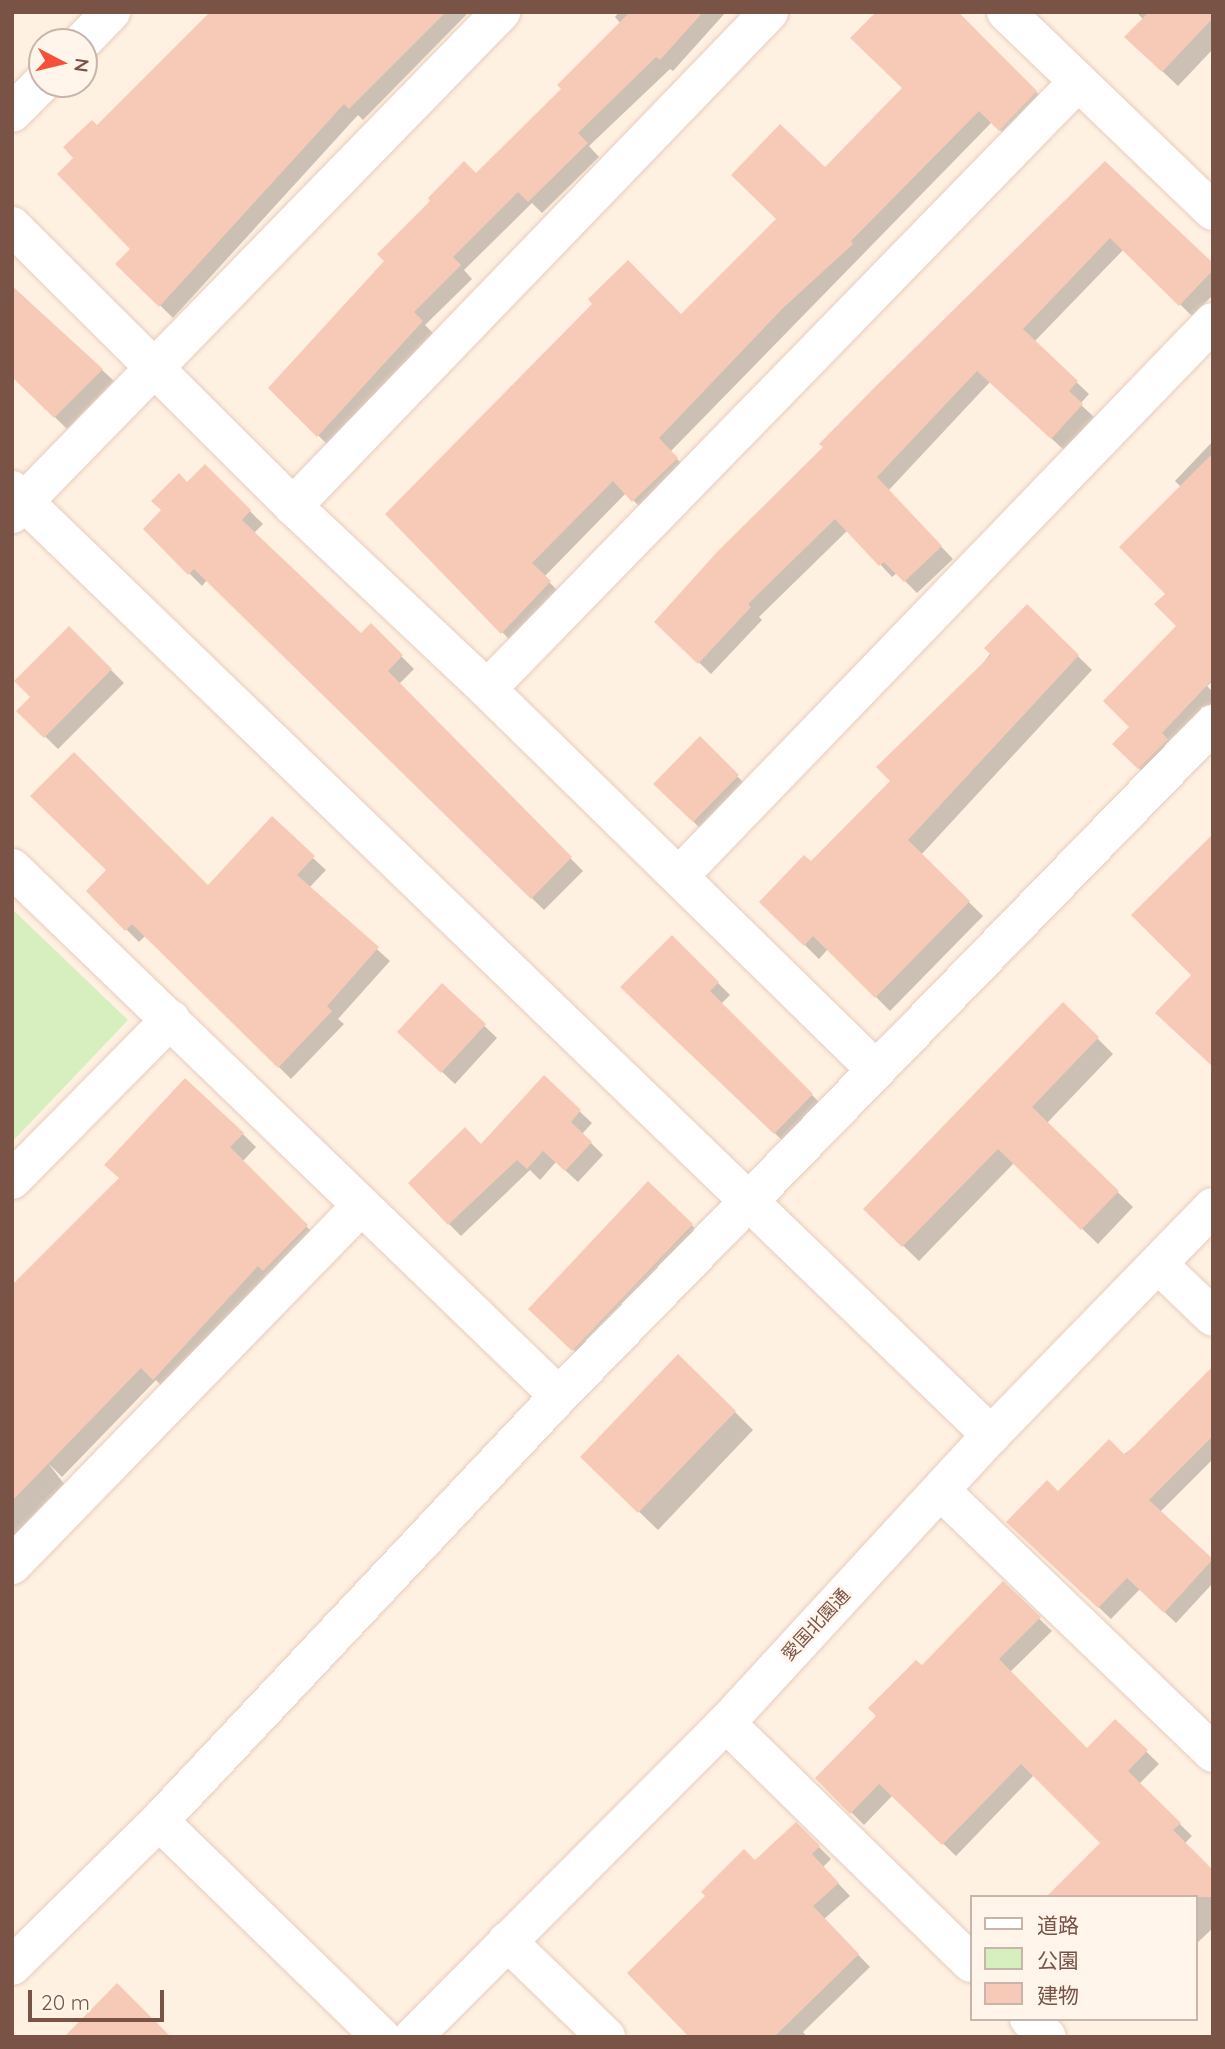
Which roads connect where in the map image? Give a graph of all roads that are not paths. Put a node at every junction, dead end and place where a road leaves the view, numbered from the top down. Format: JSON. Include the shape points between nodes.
{"nodes":[{"id":1,"x":111,"y":12,"type":"edge"},
{"id":2,"x":501,"y":12,"type":"edge"},
{"id":3,"x":769,"y":12,"type":"edge"},
{"id":4,"x":1006,"y":12,"type":"edge"},
{"id":5,"x":96,"y":28,"type":"edge"},
{"id":6,"x":1078,"y":82,"type":"junction"},
{"id":7,"x":28,"y":97,"type":"edge"},
{"id":8,"x":12,"y":113,"type":"edge"},
{"id":9,"x":1213,"y":211,"type":"edge"},
{"id":10,"x":12,"y":226,"type":"edge"},
{"id":11,"x":1213,"y":322,"type":"edge"},
{"id":12,"x":157,"y":370,"type":"junction"},
{"id":13,"x":16,"y":502,"type":"edge"},
{"id":14,"x":293,"y":506,"type":"junction"},
{"id":15,"x":487,"y":689,"type":"junction"},
{"id":16,"x":1213,"y":724,"type":"edge"},
{"id":17,"x":12,"y":868,"type":"edge"},
{"id":18,"x":680,"y":875,"type":"junction"},
{"id":19,"x":171,"y":1018,"type":"junction"},
{"id":20,"x":876,"y":1070,"type":"junction"},
{"id":21,"x":12,"y":1181,"type":"edge"},
{"id":22,"x":751,"y":1204,"type":"junction"},
{"id":23,"x":360,"y":1206,"type":"junction"},
{"id":24,"x":1213,"y":1207,"type":"edge"},
{"id":25,"x":1158,"y":1264,"type":"junction"},
{"id":26,"x":1213,"y":1317,"type":"edge"},
{"id":27,"x":559,"y":1396,"type":"junction"},
{"id":28,"x":991,"y":1435,"type":"junction"},
{"id":29,"x":941,"y":1491,"type":"junction"},
{"id":30,"x":12,"y":1565,"type":"edge"},
{"id":31,"x":726,"y":1723,"type":"junction"},
{"id":32,"x":1213,"y":1753,"type":"edge"},
{"id":33,"x":159,"y":1821,"type":"junction"},
{"id":34,"x":507,"y":1941,"type":"junction"},
{"id":35,"x":970,"y":1961,"type":"edge"},
{"id":36,"x":12,"y":1966,"type":"edge"},
{"id":37,"x":1031,"y":2021,"type":"edge"},
{"id":38,"x":381,"y":2037,"type":"edge"},
{"id":39,"x":413,"y":2037,"type":"edge"},
{"id":40,"x":606,"y":2037,"type":"edge"},
{"id":41,"x":1047,"y":2037,"type":"edge"}],
"edges":[{"from":1,"to":5,"type":"street"},
{"from":2,"to":12,"type":"street"},
{"from":3,"to":14,"type":"street"},
{"from":4,"to":6,"type":"street"},
{"from":6,"to":9,"type":"street"},
{"from":6,"to":15,"type":"street"},
{"from":7,"to":8,"type":"street"},
{"from":10,"to":12,"type":"street"},
{"from":11,"to":18,"type":"street"},
{"from":12,"to":13,"type":"street"},
{"from":12,"to":14,"type":"street"},
{"from":13,"to":22,"type":"street"},
{"from":14,"to":15,"type":"street"},
{"from":15,"to":18,"type":"street"},
{"from":16,"to":20,"type":"street"},
{"from":17,"to":19,"type":"street"},
{"from":18,"to":20,"type":"street"},
{"from":19,"to":21,"type":"street"},
{"from":19,"to":23,"type":"street"},
{"from":20,"to":22,"type":"street"},
{"from":22,"to":27,"type":"street"},
{"from":22,"to":28,"type":"street"},
{"from":23,"to":27,"type":"street"},
{"from":23,"to":30,"type":"street"},
{"from":24,"to":25,"type":"street","name":"愛国北園通"},
{"from":25,"to":26,"type":"street"},
{"from":25,"to":28,"type":"street","name":"愛国北園通"},
{"from":27,"to":33,"type":"street"},
{"from":28,"to":29,"type":"street","name":"愛国北園通"},
{"from":29,"to":31,"type":"street","name":"愛国北園通"},
{"from":29,"to":32,"type":"street"},
{"from":31,"to":34,"type":"street","name":"愛国北園通"},
{"from":31,"to":35,"type":"street"},
{"from":33,"to":36,"type":"street"},
{"from":33,"to":38,"type":"street"},
{"from":34,"to":39,"type":"street","name":"愛国北園通"},
{"from":34,"to":40,"type":"street"},
{"from":37,"to":41,"type":"street"}]}
